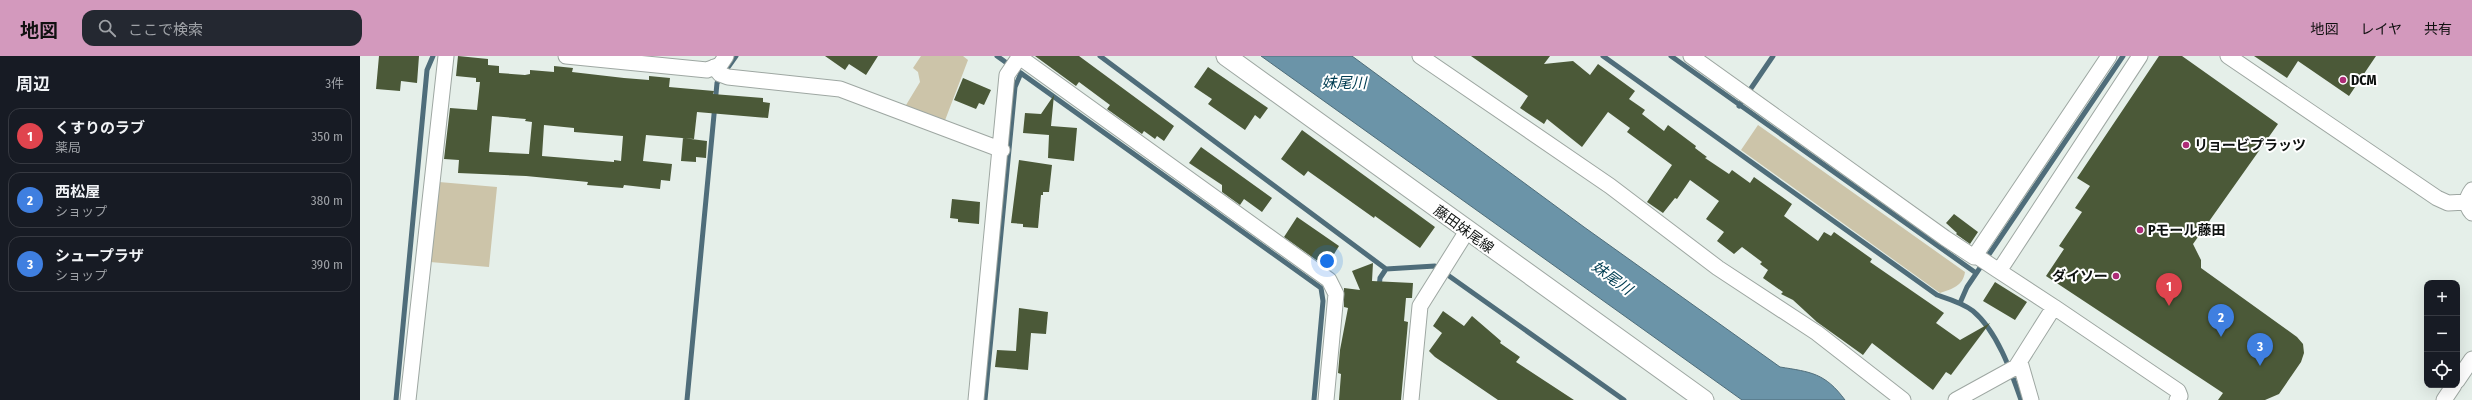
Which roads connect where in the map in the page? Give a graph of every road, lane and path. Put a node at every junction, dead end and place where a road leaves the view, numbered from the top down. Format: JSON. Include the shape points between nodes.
{"nodes":[{"id":1,"x":446,"y":56,"type":"edge"},
{"id":2,"x":566,"y":56,"type":"edge"},
{"id":3,"x":726,"y":56,"type":"edge"},
{"id":4,"x":1226,"y":56,"type":"edge"},
{"id":5,"x":1420,"y":56,"type":"edge"},
{"id":6,"x":1691,"y":56,"type":"edge"},
{"id":7,"x":2110,"y":56,"type":"edge"},
{"id":8,"x":2140,"y":56,"type":"edge"},
{"id":9,"x":2228,"y":56,"type":"edge"},
{"id":10,"x":1016,"y":60,"type":"edge"},
{"id":11,"x":720,"y":73,"type":"junction"},
{"id":12,"x":1002,"y":150,"type":"junction"},
{"id":13,"x":2470,"y":202,"type":"edge"},
{"id":14,"x":1467,"y":231,"type":"junction"},
{"id":15,"x":1986,"y":262,"type":"junction"},
{"id":16,"x":2054,"y":308,"type":"junction"},
{"id":17,"x":2472,"y":359,"type":"edge"},
{"id":18,"x":2018,"y":364,"type":"junction"},
{"id":19,"x":2460,"y":377,"type":"edge"},
{"id":20,"x":2452,"y":388,"type":"edge"},
{"id":21,"x":408,"y":400,"type":"edge"},
{"id":22,"x":976,"y":400,"type":"edge"},
{"id":23,"x":1326,"y":400,"type":"edge"},
{"id":24,"x":1411,"y":400,"type":"edge"},
{"id":25,"x":1704,"y":400,"type":"edge"},
{"id":26,"x":1903,"y":400,"type":"edge"},
{"id":27,"x":1956,"y":400,"type":"edge"},
{"id":28,"x":2031,"y":400,"type":"edge"},
{"id":29,"x":2177,"y":400,"type":"edge"},
{"id":30,"x":2444,"y":400,"type":"edge"}],
"edges":[{"from":1,"to":21,"type":"street"},
{"from":2,"to":11,"type":"street"},
{"from":3,"to":11,"type":"street","via":[[720,65]]},
{"from":4,"to":14,"type":"main road","name":"藤田妹尾線"},
{"from":5,"to":26,"type":"street","via":[[1610,186],[1718,268],[1817,333]]},
{"from":6,"to":15,"type":"street","via":[[1945,238]]},
{"from":7,"to":15,"type":"street"},
{"from":8,"to":15,"type":"street"},
{"from":9,"to":13,"type":"street","via":[[2437,198],[2448,203]]},
{"from":10,"to":12,"type":"street"},
{"from":10,"to":23,"type":"street","via":[[1329,280],[1336,294]]},
{"from":11,"to":12,"type":"street","via":[[840,89]]},
{"from":12,"to":22,"type":"street"},
{"from":14,"to":24,"type":"street","via":[[1420,306]]},
{"from":14,"to":25,"type":"main road","name":"藤田妹尾線"},
{"from":15,"to":16,"type":"street"},
{"from":16,"to":18,"type":"street"},
{"from":16,"to":29,"type":"street","via":[[2178,391],[2180,396]]},
{"from":17,"to":19,"type":"street"},
{"from":18,"to":27,"type":"street"},
{"from":18,"to":28,"type":"street"},
{"from":20,"to":30,"type":"street"}]}
